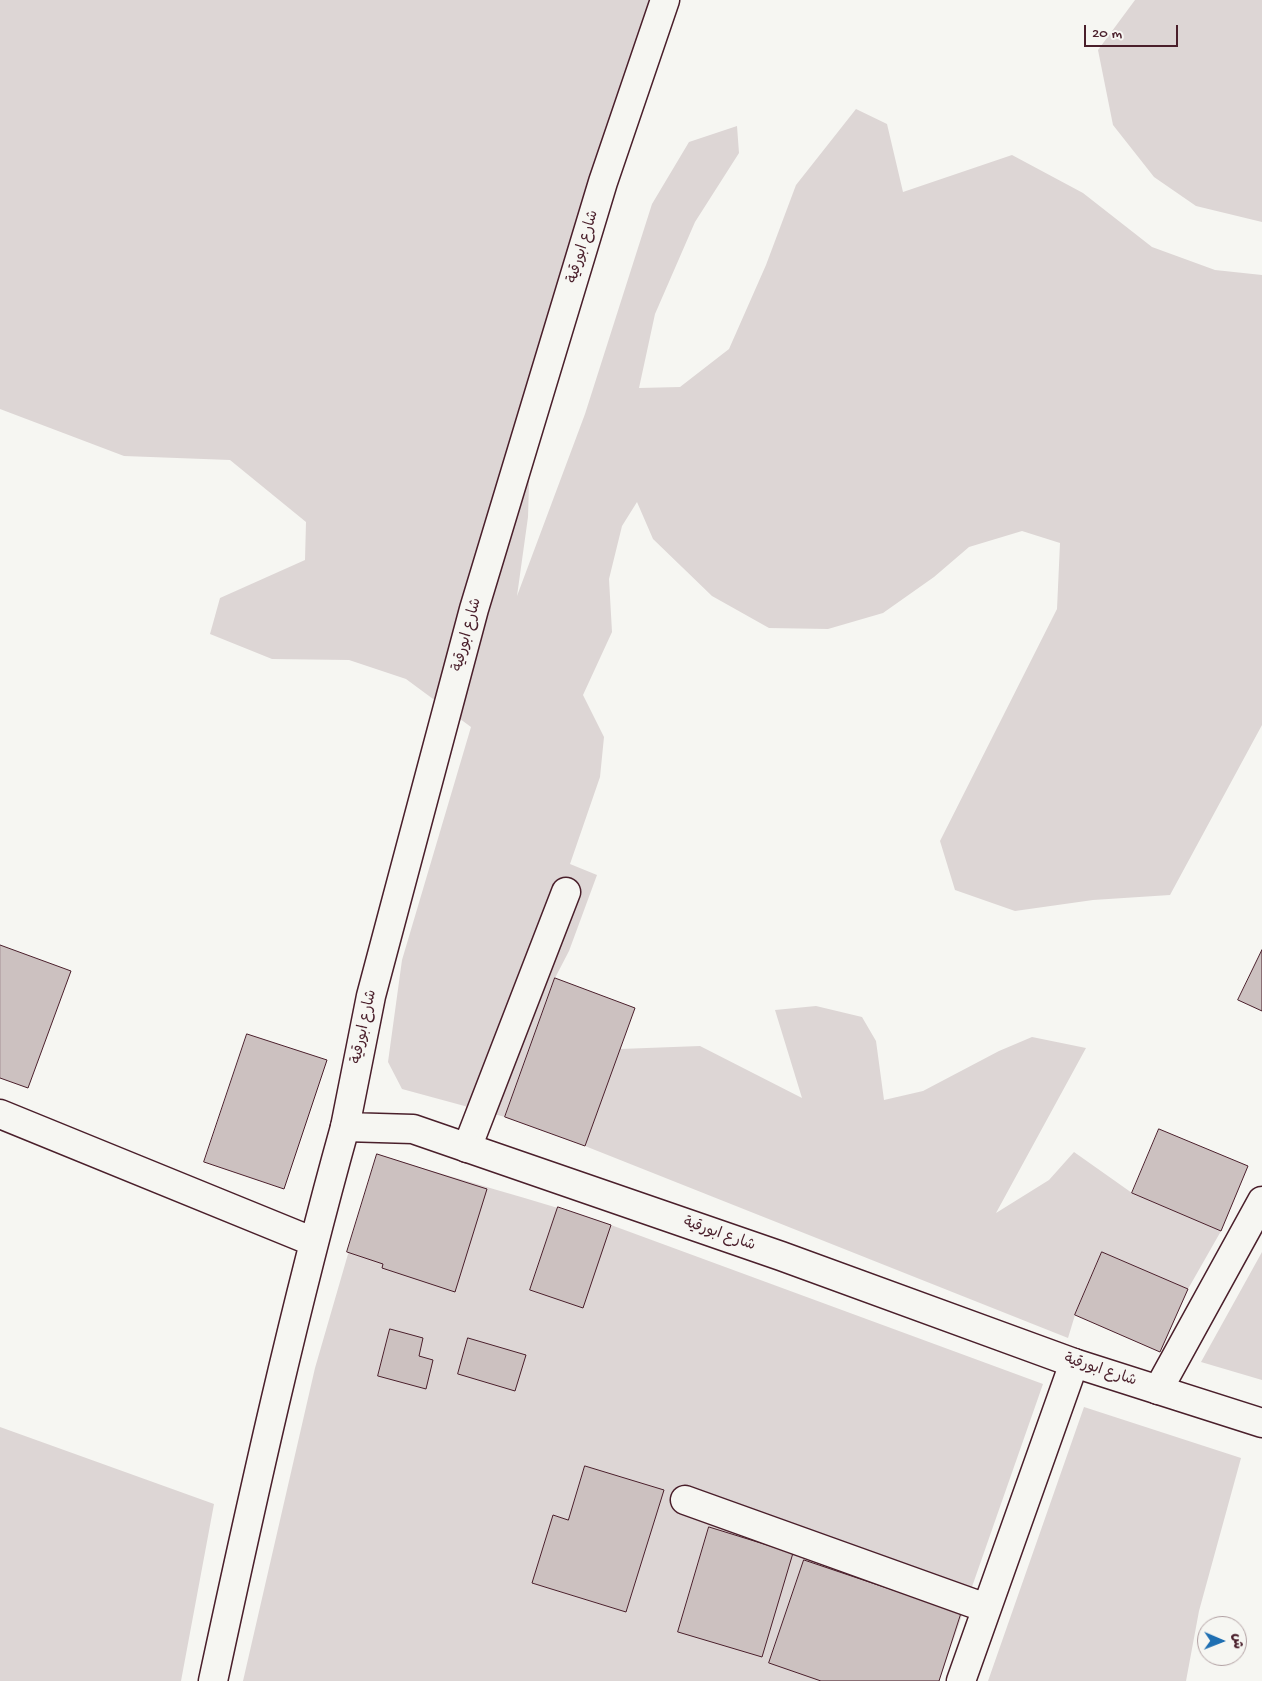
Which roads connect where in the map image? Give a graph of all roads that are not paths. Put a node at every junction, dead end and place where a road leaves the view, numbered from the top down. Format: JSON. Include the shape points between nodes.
{"nodes":[{"id":1,"x":665,"y":0,"type":"edge"},
{"id":2,"x":566,"y":892,"type":"dead end"},
{"id":3,"x":0,"y":1114,"type":"edge"},
{"id":4,"x":345,"y":1127,"type":"junction"},
{"id":5,"x":467,"y":1148,"type":"junction"},
{"id":6,"x":1262,"y":1201,"type":"edge"},
{"id":7,"x":314,"y":1242,"type":"junction"},
{"id":8,"x":1074,"y":1363,"type":"junction"},
{"id":9,"x":1158,"y":1390,"type":"junction"},
{"id":10,"x":1262,"y":1423,"type":"edge"},
{"id":11,"x":685,"y":1500,"type":"dead end"},
{"id":12,"x":986,"y":1608,"type":"junction"},
{"id":13,"x":213,"y":1681,"type":"edge"},
{"id":14,"x":961,"y":1681,"type":"edge"}],
"edges":[{"from":1,"to":4,"type":"main road","name":"شارع ابورقية","via":[[603,182],[474,609],[371,996]]},
{"from":2,"to":5,"type":"main road"},
{"from":3,"to":7,"type":"main road"},
{"from":4,"to":5,"type":"main road","name":"شارع ابورقية","via":[[413,1129]]},
{"from":4,"to":7,"type":"main road"},
{"from":5,"to":8,"type":"main road","name":"شارع ابورقية"},
{"from":6,"to":9,"type":"main road"},
{"from":7,"to":13,"type":"main road","via":[[270,1415]]},
{"from":8,"to":9,"type":"main road","name":"شارع ابورقية"},
{"from":8,"to":12,"type":"main road"},
{"from":9,"to":10,"type":"main road","name":"شارع ابورقية"},
{"from":11,"to":12,"type":"main road"},
{"from":12,"to":14,"type":"main road"}]}
